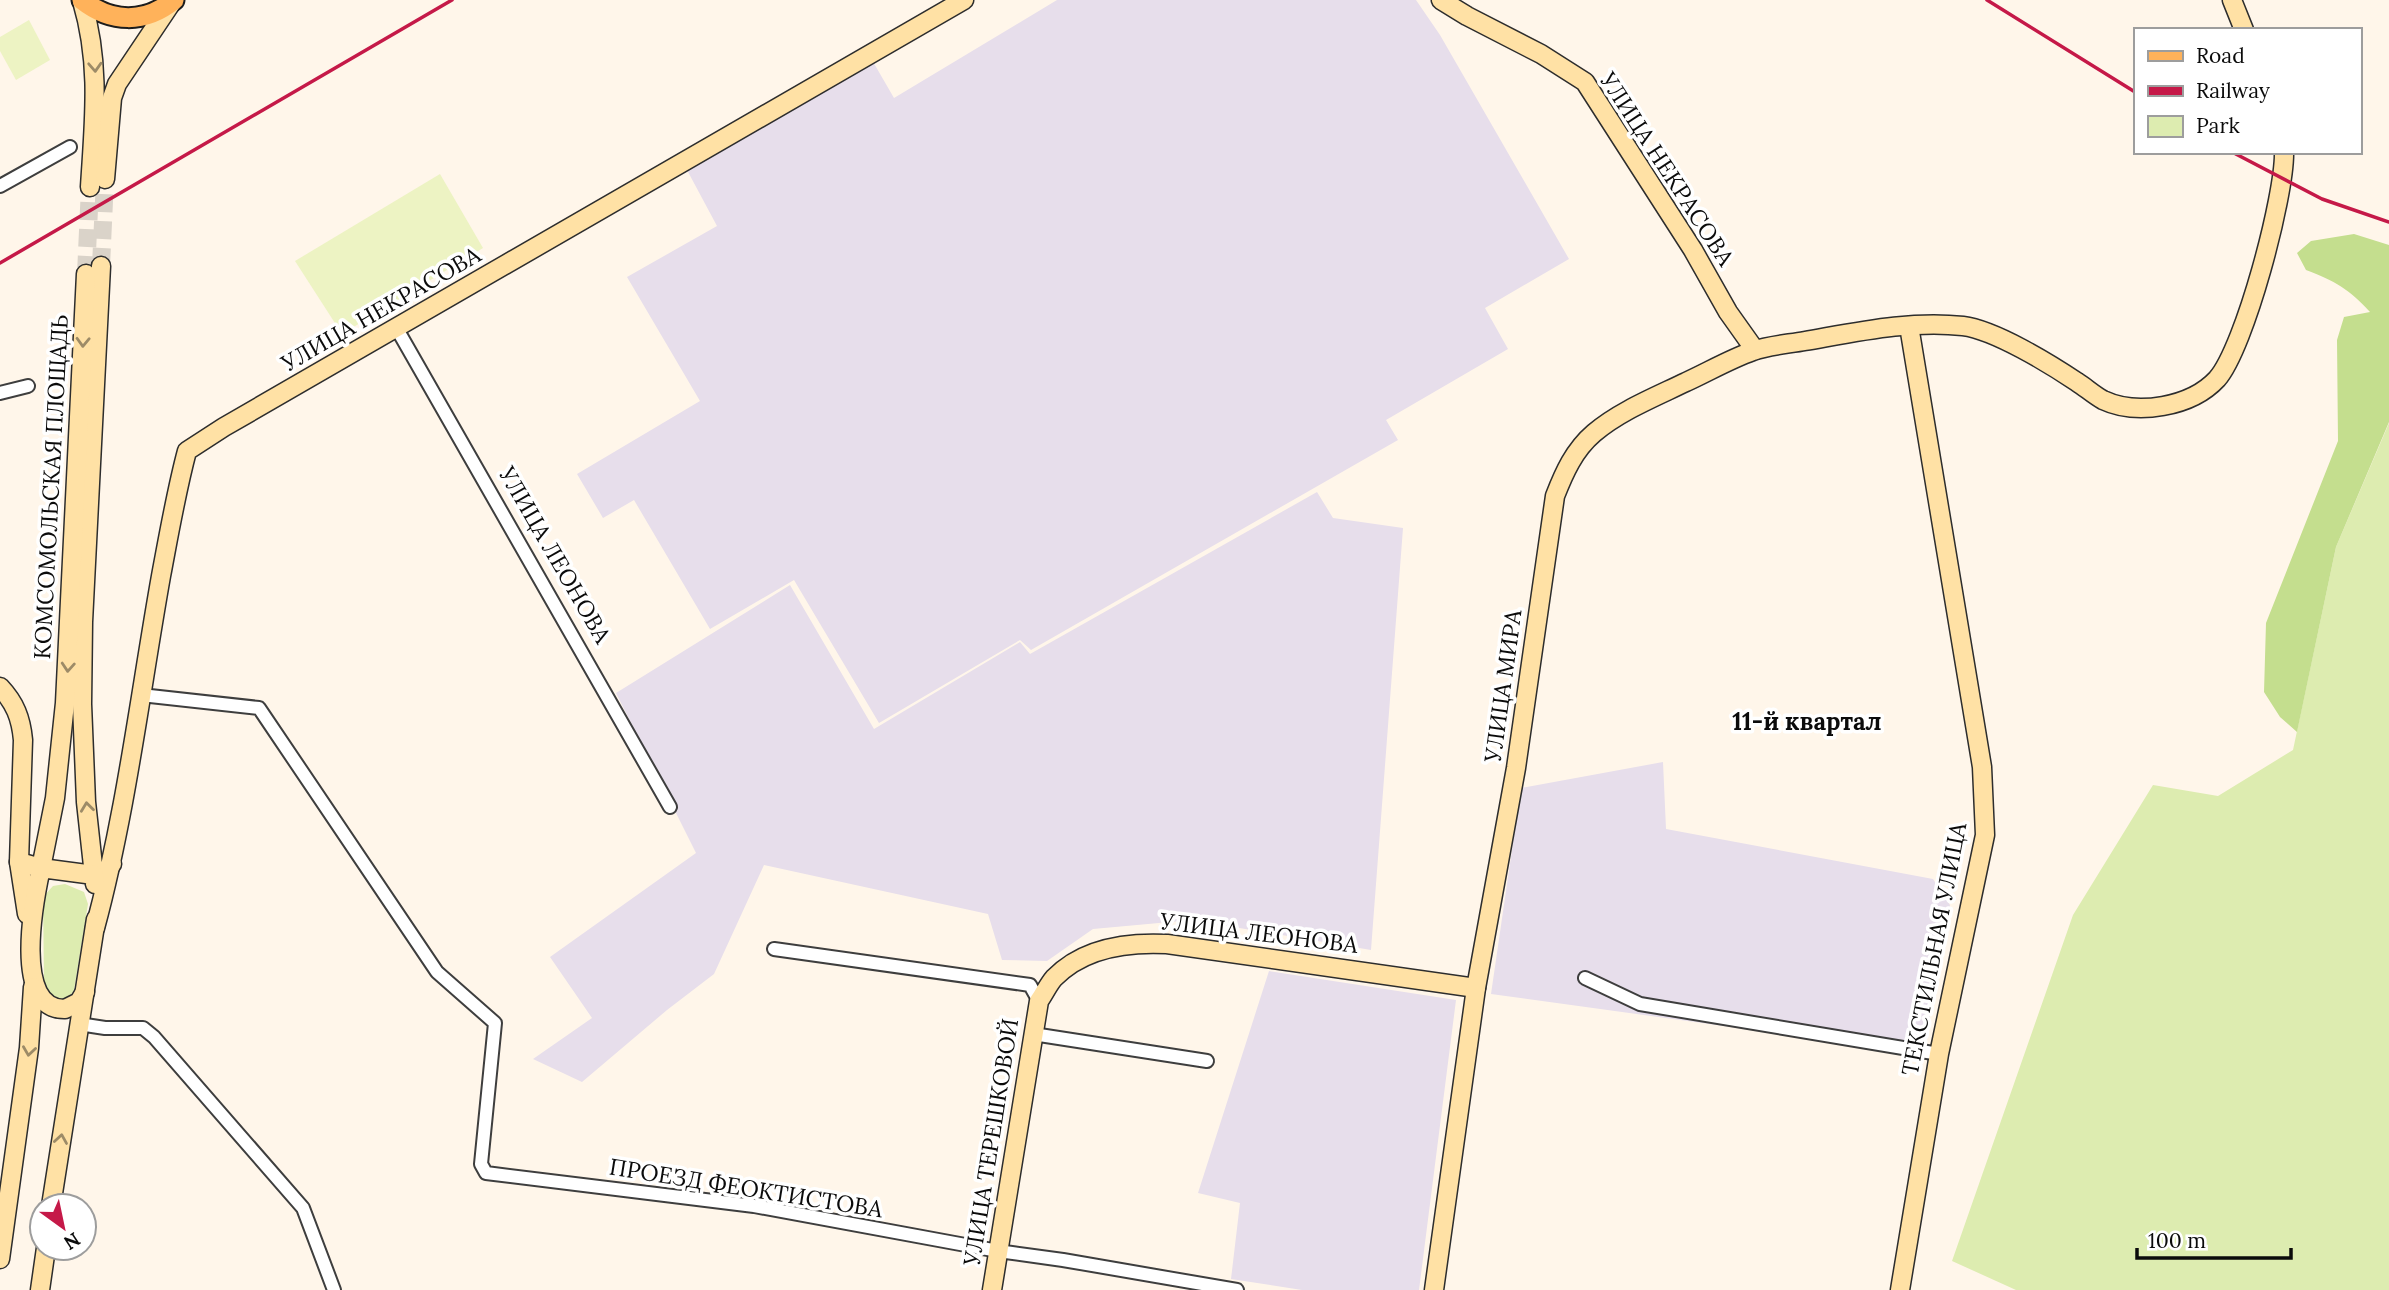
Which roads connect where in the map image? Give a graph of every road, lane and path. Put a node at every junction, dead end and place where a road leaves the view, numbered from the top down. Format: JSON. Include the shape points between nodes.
{"nodes":[{"id":1,"x":82,"y":0,"type":"edge"},
{"id":2,"x":964,"y":0,"type":"edge"},
{"id":3,"x":1441,"y":0,"type":"edge"},
{"id":4,"x":173,"y":1,"type":"edge"},
{"id":5,"x":2234,"y":2,"type":"edge"},
{"id":6,"x":2243,"y":28,"type":"edge"},
{"id":7,"x":70,"y":147,"type":"dead end"},
{"id":8,"x":2284,"y":154,"type":"edge"},
{"id":9,"x":0,"y":186,"type":"edge"},
{"id":10,"x":1909,"y":326,"type":"junction"},
{"id":11,"x":397,"y":329,"type":"junction"},
{"id":12,"x":1755,"y":350,"type":"junction"},
{"id":13,"x":28,"y":386,"type":"dead end"},
{"id":14,"x":0,"y":393,"type":"edge"},
{"id":15,"x":0,"y":687,"type":"edge"},
{"id":16,"x":141,"y":695,"type":"junction"},
{"id":17,"x":670,"y":807,"type":"dead end"},
{"id":18,"x":19,"y":862,"type":"junction"},
{"id":19,"x":112,"y":864,"type":"junction"},
{"id":20,"x":41,"y":868,"type":"junction"},
{"id":21,"x":94,"y":875,"type":"junction"},
{"id":22,"x":95,"y":928,"type":"junction"},
{"id":23,"x":31,"y":934,"type":"junction"},
{"id":24,"x":774,"y":949,"type":"dead end"},
{"id":25,"x":1585,"y":978,"type":"dead end"},
{"id":26,"x":33,"y":983,"type":"junction"},
{"id":27,"x":1476,"y":988,"type":"junction"},
{"id":28,"x":85,"y":992,"type":"junction"},
{"id":29,"x":1039,"y":1001,"type":"junction"},
{"id":30,"x":79,"y":1024,"type":"junction"},
{"id":31,"x":1033,"y":1034,"type":"junction"},
{"id":32,"x":1939,"y":1054,"type":"junction"},
{"id":33,"x":1207,"y":1061,"type":"dead end"},
{"id":34,"x":53,"y":1192,"type":"edge"},
{"id":35,"x":998,"y":1251,"type":"junction"},
{"id":36,"x":0,"y":1259,"type":"edge"},
{"id":37,"x":44,"y":1262,"type":"edge"},
{"id":38,"x":40,"y":1290,"type":"edge"},
{"id":39,"x":334,"y":1290,"type":"edge"},
{"id":40,"x":992,"y":1290,"type":"edge"},
{"id":41,"x":1237,"y":1290,"type":"edge"},
{"id":42,"x":1434,"y":1290,"type":"edge"},
{"id":43,"x":1900,"y":1290,"type":"edge"}],
"edges":[{"from":1,"to":4,"type":"main road","via":[[105,15],[124,19],[148,15]]},
{"from":1,"to":4,"type":"street","one_way":true,"via":[[95,62],[97,183],[112,98],[126,68]]},
{"from":2,"to":11,"type":"street","name":"УЛИЦА НЕКРАСОВА"},
{"from":3,"to":12,"type":"street","name":"УЛИЦА НЕКРАСОВА","via":[[1585,82]]},
{"from":5,"to":6,"type":"street"},
{"from":7,"to":9,"type":"street"},
{"from":8,"to":10,"type":"street","name":"УЛИЦА МИРА","via":[[2275,217],[2234,349],[2216,380],[2186,398],[2147,408],[2104,400],[1997,338],[1965,327]]},
{"from":10,"to":12,"type":"street","name":"УЛИЦА МИРА"},
{"from":10,"to":32,"type":"street","name":"ТЕКСТИЛЬНАЯ УЛИЦА","via":[[1982,767],[1985,835]]},
{"from":11,"to":16,"type":"street","name":"УЛИЦА НЕКРАСОВА","via":[[187,451]]},
{"from":11,"to":17,"type":"street","name":"УЛИЦА ЛЕОНОВА"},
{"from":12,"to":27,"type":"street","name":"УЛИЦА МИРА","via":[[1620,416],[1593,434],[1568,463],[1555,496],[1516,768]]},
{"from":13,"to":14,"type":"street"},
{"from":15,"to":18,"type":"street","via":[[12,700],[23,740]]},
{"from":16,"to":19,"type":"street","name":"УЛИЦА НЕКРАСОВА"},
{"from":16,"to":35,"type":"street","name":"ПРОЕЗД ФЕОКТИСТОВА","via":[[259,708],[437,972],[495,1023],[481,1164],[486,1173],[754,1206]]},
{"from":18,"to":20,"type":"street"},
{"from":18,"to":23,"type":"street"},
{"from":19,"to":21,"type":"street"},
{"from":19,"to":22,"type":"street","name":"УЛИЦА НЕКРАСОВА"},
{"from":20,"to":21,"type":"street"},
{"from":21,"to":20,"type":"street","name":"КОМСОМОЛЬСКАЯ ПЛОЩАДЬ","one_way":true,"via":[[84,780],[83,663],[93,270],[65,703],[55,798]]},
{"from":20,"to":23,"type":"street"},
{"from":21,"to":22,"type":"street"},
{"from":22,"to":28,"type":"street"},
{"from":23,"to":26,"type":"street"},
{"from":24,"to":29,"type":"street","via":[[1030,985]]},
{"from":25,"to":32,"type":"street","via":[[1640,1004]]},
{"from":26,"to":28,"type":"street","via":[[43,1002],[58,1010],[72,1007]]},
{"from":26,"to":36,"type":"street","one_way":true,"via":[[30,1038]]},
{"from":27,"to":29,"type":"street","name":"УЛИЦА ЛЕОНОВА","via":[[1195,946],[1145,943],[1091,954],[1069,965]]},
{"from":27,"to":42,"type":"street","name":"УЛИЦА МИРА"},
{"from":28,"to":30,"type":"street"},
{"from":29,"to":31,"type":"street","name":"УЛИЦА ТЕРЕШКОВОЙ"},
{"from":34,"to":30,"type":"street","one_way":true},
{"from":30,"to":39,"type":"street","via":[[143,1028],[154,1037],[303,1208]]},
{"from":31,"to":33,"type":"street"},
{"from":31,"to":35,"type":"street","name":"УЛИЦА ТЕРЕШКОВОЙ"},
{"from":32,"to":43,"type":"street","name":"ТЕКСТИЛЬНАЯ УЛИЦА"},
{"from":35,"to":40,"type":"street","name":"УЛИЦА ТЕРЕШКОВОЙ"},
{"from":35,"to":41,"type":"street","name":"ПРОЕЗД ФЕОКТИСТОВА"},
{"from":37,"to":38,"type":"street"}]}
